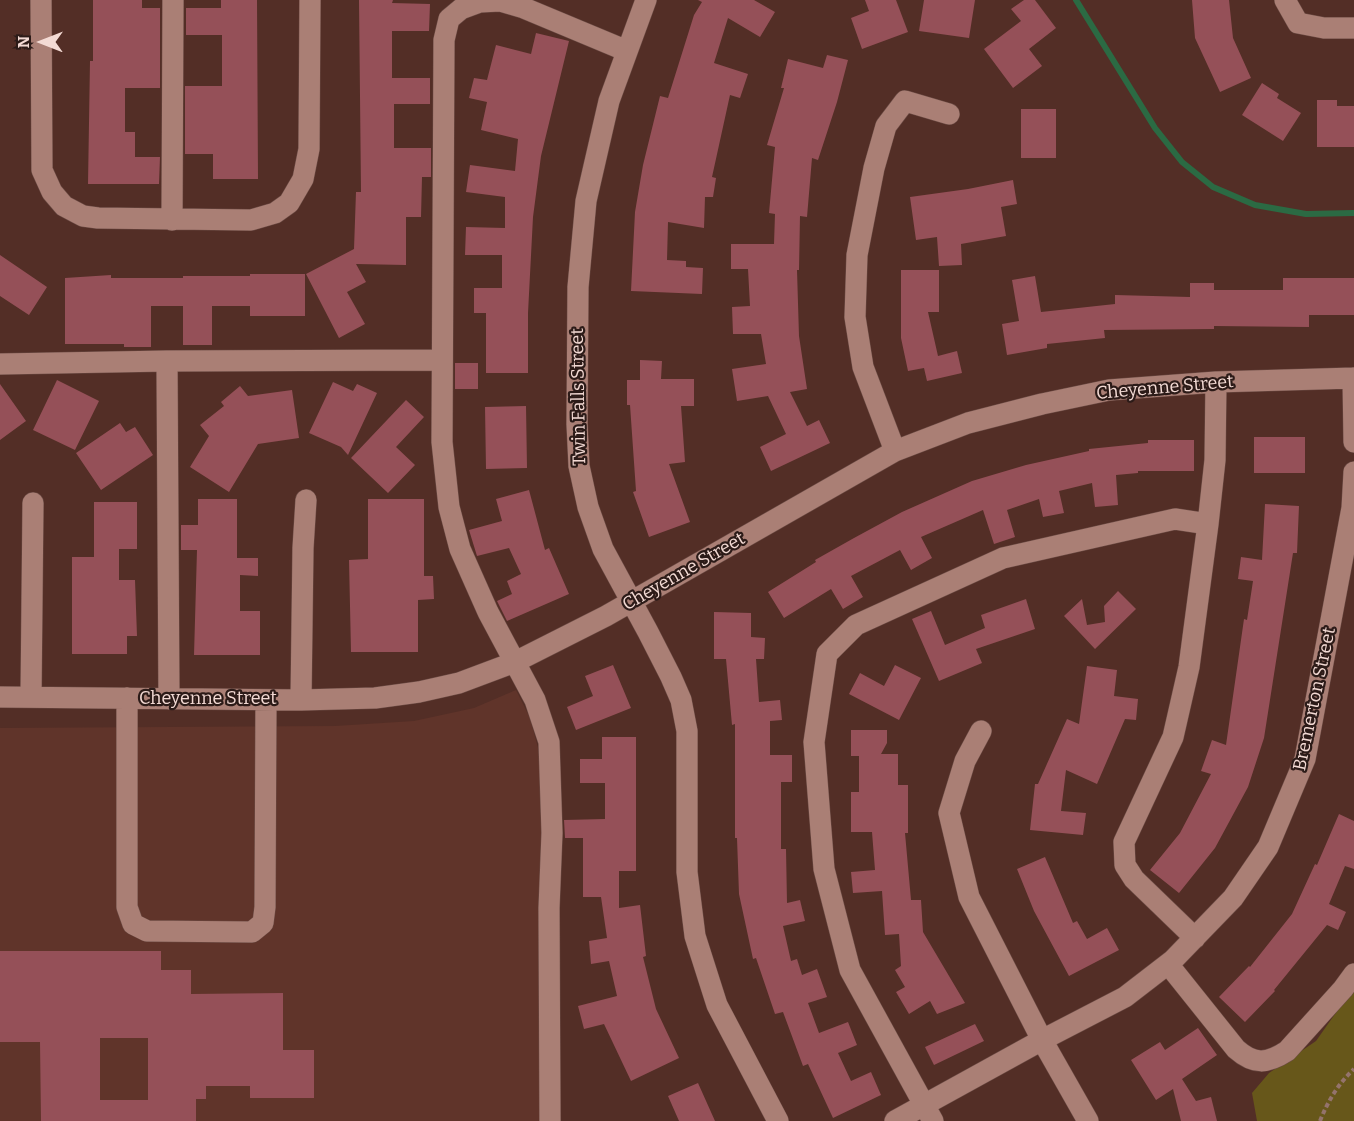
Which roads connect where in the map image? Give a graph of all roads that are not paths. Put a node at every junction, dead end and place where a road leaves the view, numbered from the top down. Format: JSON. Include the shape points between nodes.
{"nodes":[{"id":1,"x":41,"y":0,"type":"edge"},
{"id":2,"x":173,"y":0,"type":"edge"},
{"id":3,"x":310,"y":0,"type":"edge"},
{"id":4,"x":646,"y":0,"type":"edge"},
{"id":5,"x":1285,"y":0,"type":"edge"},
{"id":6,"x":1354,"y":28,"type":"edge"},
{"id":7,"x":627,"y":51,"type":"junction"},
{"id":8,"x":949,"y":114,"type":"dead end"},
{"id":9,"x":166,"y":220,"type":"junction"},
{"id":10,"x":442,"y":360,"type":"junction"},
{"id":11,"x":167,"y":362,"type":"junction"},
{"id":12,"x":0,"y":364,"type":"edge"},
{"id":13,"x":1353,"y":378,"type":"edge"},
{"id":14,"x":1216,"y":382,"type":"junction"},
{"id":15,"x":1354,"y":442,"type":"edge"},
{"id":16,"x":896,"y":451,"type":"junction"},
{"id":17,"x":1354,"y":472,"type":"edge"},
{"id":18,"x":306,"y":500,"type":"dead end"},
{"id":19,"x":33,"y":503,"type":"dead end"},
{"id":20,"x":1208,"y":524,"type":"junction"},
{"id":21,"x":631,"y":601,"type":"junction"},
{"id":22,"x":515,"y":662,"type":"junction"},
{"id":23,"x":0,"y":697,"type":"edge"},
{"id":24,"x":32,"y":697,"type":"junction"},
{"id":25,"x":127,"y":698,"type":"junction"},
{"id":26,"x":169,"y":699,"type":"junction"},
{"id":27,"x":266,"y":700,"type":"junction"},
{"id":28,"x":301,"y":700,"type":"junction"},
{"id":29,"x":981,"y":731,"type":"dead end"},
{"id":30,"x":1195,"y":938,"type":"junction"},
{"id":31,"x":1168,"y":964,"type":"junction"},
{"id":32,"x":1354,"y":974,"type":"edge"},
{"id":33,"x":1042,"y":1040,"type":"junction"},
{"id":34,"x":928,"y":1113,"type":"edge"},
{"id":35,"x":550,"y":1121,"type":"edge"},
{"id":36,"x":778,"y":1121,"type":"edge"},
{"id":37,"x":895,"y":1121,"type":"edge"},
{"id":38,"x":1088,"y":1121,"type":"edge"}],
"edges":[{"from":1,"to":9,"type":"street","via":[[42,170],[52,192],[64,206],[83,216]]},
{"from":2,"to":9,"type":"street"},
{"from":3,"to":9,"type":"street","via":[[309,149],[303,179],[289,203],[275,213],[251,220]]},
{"from":4,"to":7,"type":"street","name":"Twin Falls Street"},
{"from":5,"to":6,"type":"street","via":[[1298,23]]},
{"from":7,"to":10,"type":"street","via":[[524,8],[500,2],[480,2],[449,19],[444,40]]},
{"from":7,"to":21,"type":"street","name":"Twin Falls Street","via":[[609,101],[586,201],[578,287],[577,424],[579,466],[588,507],[603,549]]},
{"from":8,"to":16,"type":"street","via":[[905,100],[886,126],[873,168],[857,255],[855,317],[863,367]]},
{"from":10,"to":11,"type":"street"},
{"from":10,"to":22,"type":"street","via":[[442,442],[449,507],[460,549]]},
{"from":11,"to":12,"type":"street"},
{"from":11,"to":26,"type":"street"},
{"from":13,"to":14,"type":"street","name":"Cheyenne Street"},
{"from":13,"to":15,"type":"street"},
{"from":14,"to":16,"type":"street","name":"Cheyenne Street","via":[[1109,390],[1053,402],[968,423]]},
{"from":14,"to":20,"type":"street","via":[[1215,460]]},
{"from":16,"to":21,"type":"street","name":"Cheyenne Street"},
{"from":17,"to":30,"type":"street","name":"Bremerton Street","via":[[1352,508],[1305,759],[1268,847],[1233,898]]},
{"from":18,"to":28,"type":"street"},
{"from":19,"to":24,"type":"street"},
{"from":20,"to":30,"type":"street","via":[[1189,667],[1173,737],[1124,842],[1125,864],[1134,879]]},
{"from":20,"to":34,"type":"street","via":[[1175,519],[1003,558],[856,625],[827,654],[814,742],[824,869],[850,970]]},
{"from":21,"to":22,"type":"street","name":"Cheyenne Street"},
{"from":21,"to":36,"type":"street","name":"Twin Falls Street","via":[[681,700],[687,731],[687,872],[701,960],[717,1005]]},
{"from":22,"to":28,"type":"street","name":"Cheyenne Street","via":[[459,683],[419,692],[375,698]]},
{"from":22,"to":35,"type":"street","via":[[535,700],[549,742]]},
{"from":23,"to":24,"type":"street","name":"Cheyenne Street"},
{"from":24,"to":25,"type":"street","name":"Cheyenne Street"},
{"from":25,"to":26,"type":"street","name":"Cheyenne Street"},
{"from":25,"to":27,"type":"street","via":[[127,908],[133,924],[147,931],[252,932],[262,923]]},
{"from":26,"to":27,"type":"street","name":"Cheyenne Street"},
{"from":27,"to":28,"type":"street","name":"Cheyenne Street"},
{"from":29,"to":33,"type":"street","via":[[965,761],[949,813],[969,897]]},
{"from":30,"to":31,"type":"street","name":"Bremerton Street"},
{"from":31,"to":32,"type":"street","via":[[1236,1049],[1255,1061],[1277,1058],[1287,1051]]},
{"from":31,"to":33,"type":"street","name":"Bremerton Street","via":[[1125,997]]},
{"from":33,"to":34,"type":"street","name":"Bremerton Street"},
{"from":33,"to":38,"type":"street"},
{"from":34,"to":37,"type":"street","name":"Bremerton Street"}]}
